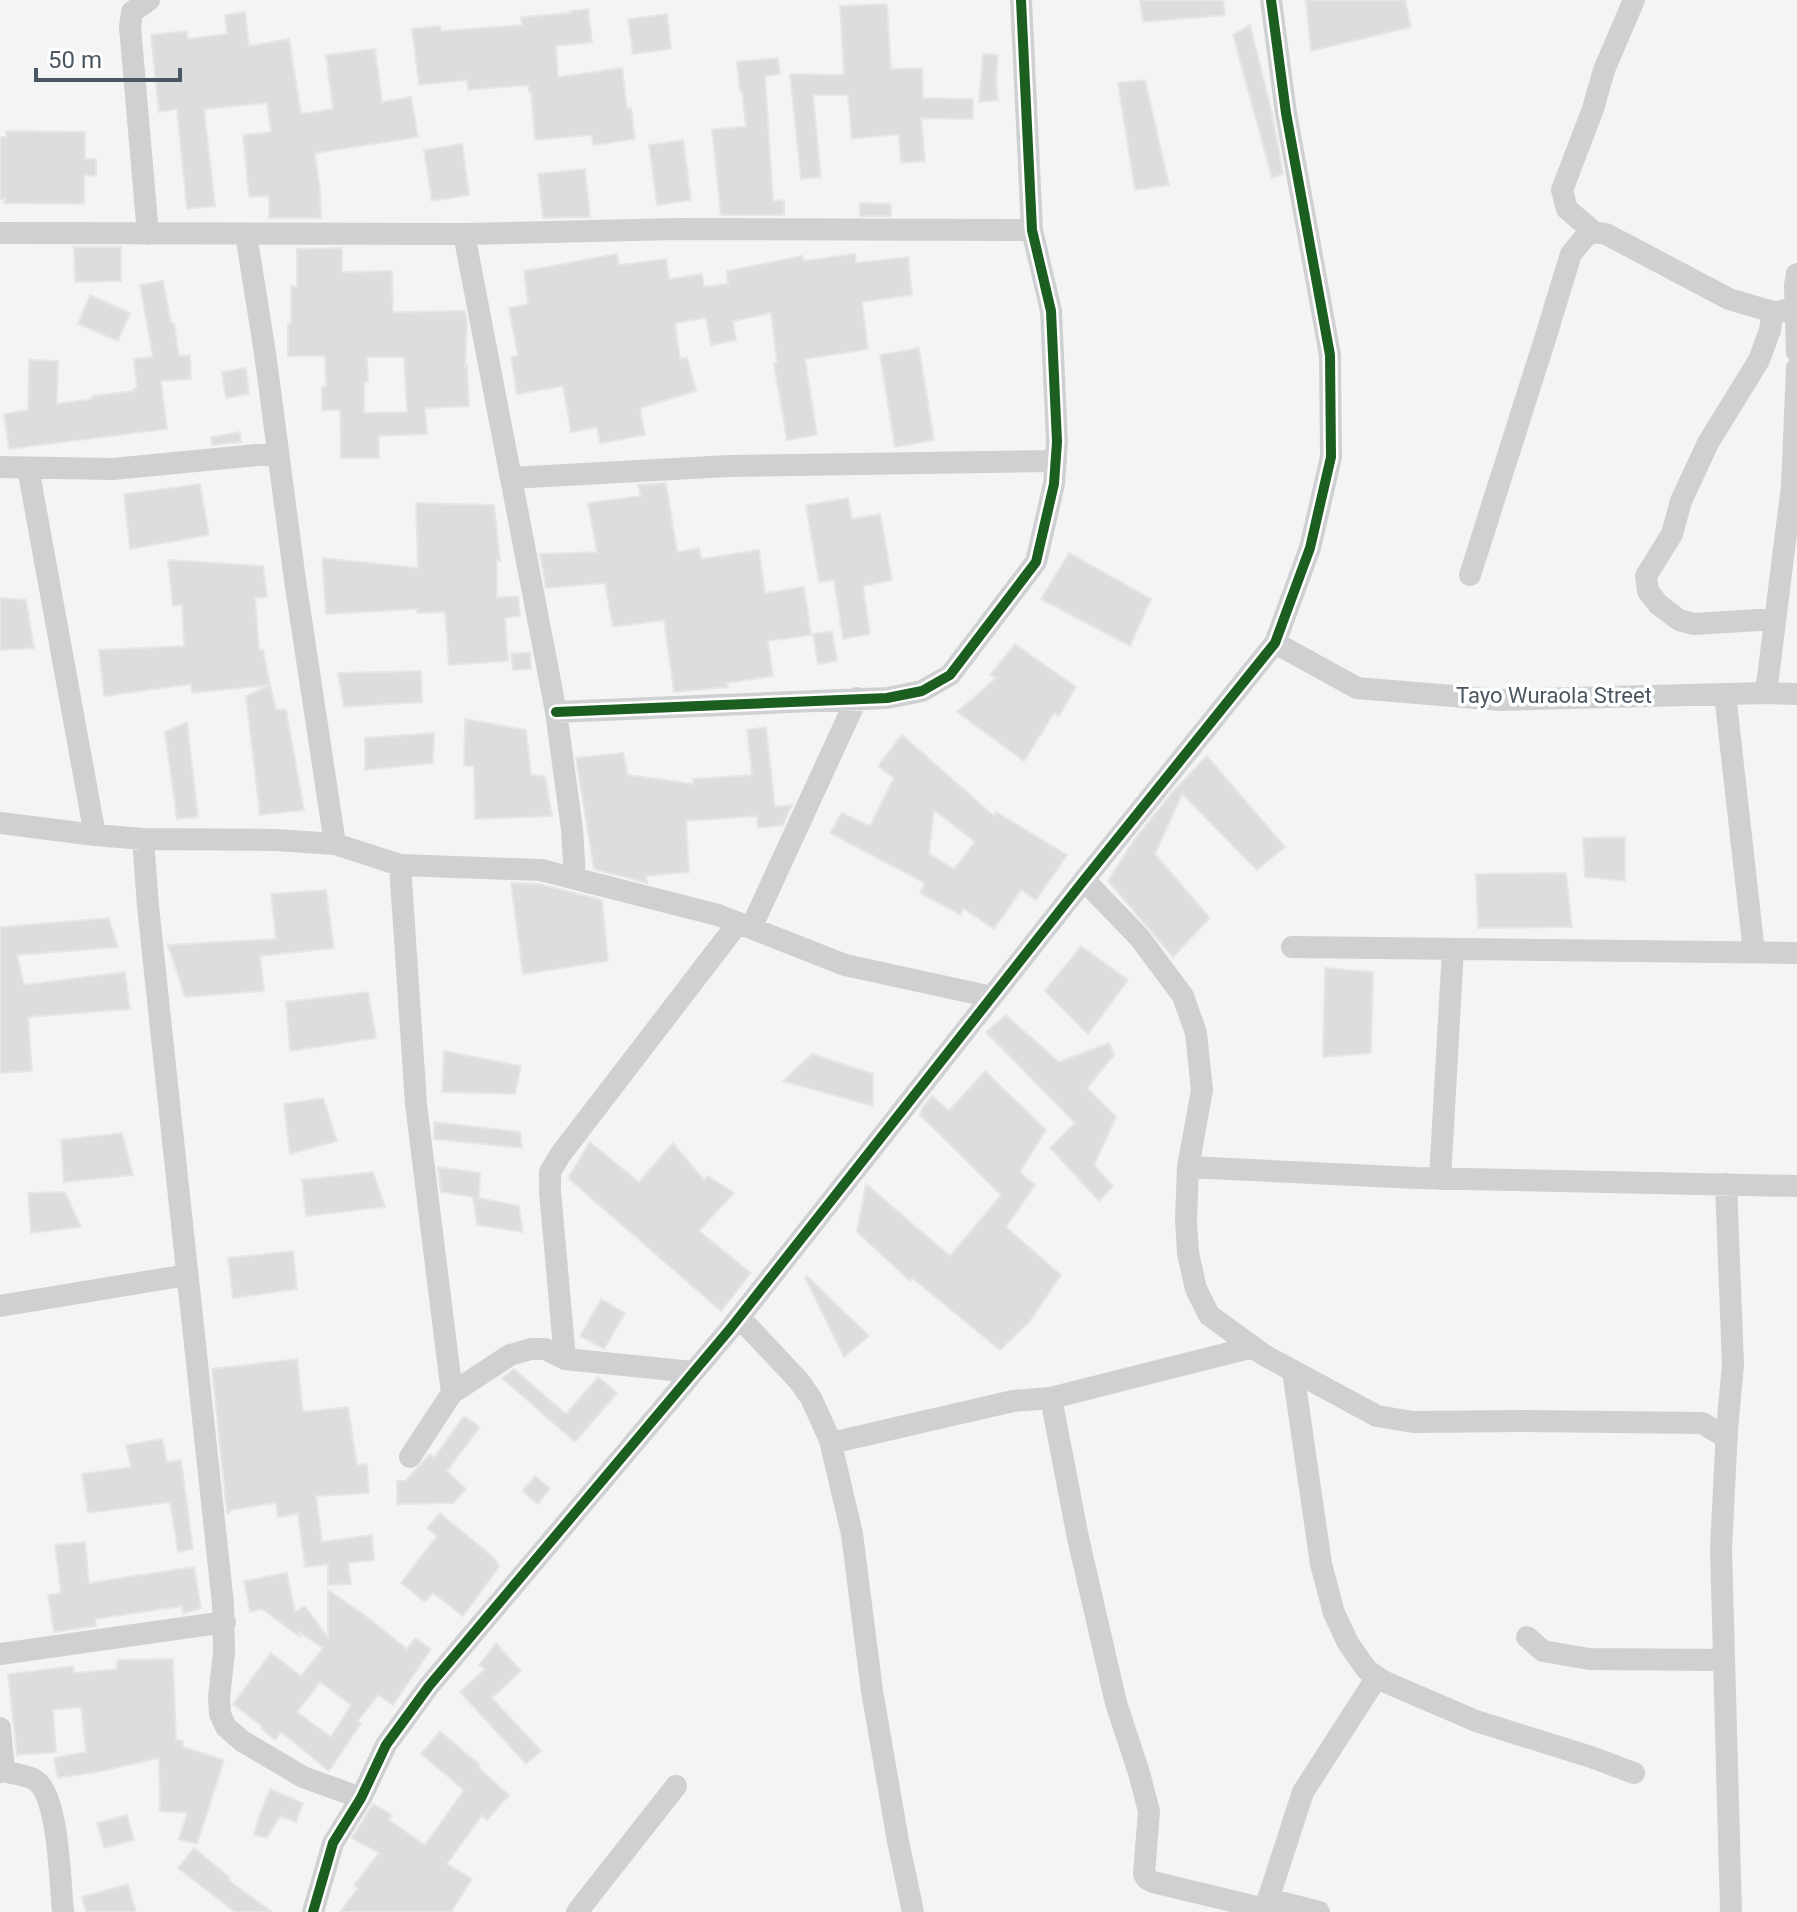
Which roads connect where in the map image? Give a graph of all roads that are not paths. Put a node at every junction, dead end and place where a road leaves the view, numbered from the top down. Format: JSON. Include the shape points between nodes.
{"nodes":[{"id":1,"x":149,"y":0,"type":"edge"},
{"id":2,"x":1021,"y":0,"type":"edge"},
{"id":3,"x":1271,"y":0,"type":"edge"},
{"id":4,"x":1634,"y":0,"type":"edge"},
{"id":5,"x":1032,"y":230,"type":"junction"},
{"id":6,"x":1594,"y":232,"type":"junction"},
{"id":7,"x":0,"y":233,"type":"edge"},
{"id":8,"x":148,"y":234,"type":"junction"},
{"id":9,"x":246,"y":234,"type":"junction"},
{"id":10,"x":464,"y":234,"type":"junction"},
{"id":11,"x":1797,"y":274,"type":"edge"},
{"id":12,"x":1795,"y":306,"type":"edge"},
{"id":13,"x":1773,"y":312,"type":"junction"},
{"id":14,"x":1797,"y":352,"type":"edge"},
{"id":15,"x":1797,"y":368,"type":"edge"},
{"id":16,"x":278,"y":453,"type":"junction"},
{"id":17,"x":1056,"y":461,"type":"junction"},
{"id":18,"x":0,"y":467,"type":"edge"},
{"id":19,"x":28,"y":468,"type":"junction"},
{"id":20,"x":511,"y":478,"type":"junction"},
{"id":21,"x":1470,"y":575,"type":"dead end"},
{"id":22,"x":1775,"y":619,"type":"junction"},
{"id":23,"x":1275,"y":643,"type":"junction"},
{"id":24,"x":1766,"y":693,"type":"junction"},
{"id":25,"x":1725,"y":694,"type":"junction"},
{"id":26,"x":1797,"y":694,"type":"edge"},
{"id":27,"x":857,"y":698,"type":"junction"},
{"id":28,"x":556,"y":712,"type":"junction"},
{"id":29,"x":0,"y":823,"type":"edge"},
{"id":30,"x":95,"y":835,"type":"junction"},
{"id":31,"x":143,"y":839,"type":"junction"},
{"id":32,"x":335,"y":844,"type":"junction"},
{"id":33,"x":400,"y":865,"type":"junction"},
{"id":34,"x":575,"y":879,"type":"junction"},
{"id":35,"x":1084,"y":880,"type":"junction"},
{"id":36,"x":744,"y":926,"type":"junction"},
{"id":37,"x":1292,"y":947,"type":"dead end"},
{"id":38,"x":1453,"y":949,"type":"junction"},
{"id":39,"x":1754,"y":952,"type":"junction"},
{"id":40,"x":1797,"y":953,"type":"edge"},
{"id":41,"x":992,"y":997,"type":"junction"},
{"id":42,"x":1188,"y":1167,"type":"junction"},
{"id":43,"x":1440,"y":1179,"type":"junction"},
{"id":44,"x":1726,"y":1184,"type":"junction"},
{"id":45,"x":1797,"y":1186,"type":"edge"},
{"id":46,"x":187,"y":1275,"type":"junction"},
{"id":47,"x":0,"y":1306,"type":"edge"},
{"id":48,"x":739,"y":1317,"type":"junction"},
{"id":49,"x":1253,"y":1347,"type":"junction"},
{"id":50,"x":565,"y":1359,"type":"junction"},
{"id":51,"x":1293,"y":1371,"type":"junction"},
{"id":52,"x":693,"y":1372,"type":"junction"},
{"id":53,"x":452,"y":1393,"type":"junction"},
{"id":54,"x":1051,"y":1398,"type":"junction"},
{"id":55,"x":1730,"y":1406,"type":"junction"},
{"id":56,"x":1702,"y":1423,"type":"junction"},
{"id":57,"x":1727,"y":1438,"type":"junction"},
{"id":58,"x":831,"y":1443,"type":"junction"},
{"id":59,"x":410,"y":1457,"type":"dead end"},
{"id":60,"x":225,"y":1622,"type":"junction"},
{"id":61,"x":1527,"y":1637,"type":"dead end"},
{"id":62,"x":0,"y":1654,"type":"edge"},
{"id":63,"x":1723,"y":1660,"type":"junction"},
{"id":64,"x":1377,"y":1677,"type":"junction"},
{"id":65,"x":0,"y":1728,"type":"edge"},
{"id":66,"x":2,"y":1772,"type":"edge"},
{"id":67,"x":1634,"y":1773,"type":"dead end"},
{"id":68,"x":676,"y":1786,"type":"dead end"},
{"id":69,"x":361,"y":1798,"type":"junction"},
{"id":70,"x":1266,"y":1907,"type":"edge"},
{"id":71,"x":63,"y":1912,"type":"edge"},
{"id":72,"x":313,"y":1912,"type":"edge"},
{"id":73,"x":577,"y":1912,"type":"edge"},
{"id":74,"x":913,"y":1912,"type":"edge"},
{"id":75,"x":1319,"y":1912,"type":"edge"},
{"id":76,"x":1731,"y":1912,"type":"edge"}],
"edges":[{"from":1,"to":8,"type":"street","via":[[132,12],[130,27]]},
{"from":2,"to":5,"type":"street"},
{"from":3,"to":23,"type":"street","via":[[1330,355],[1331,457],[1310,548]]},
{"from":4,"to":6,"type":"street","via":[[1562,190],[1567,209]]},
{"from":5,"to":10,"type":"street"},
{"from":5,"to":17,"type":"street","via":[[1051,311]]},
{"from":6,"to":13,"type":"street","via":[[1729,299]]},
{"from":6,"to":21,"type":"street","via":[[1571,254]]},
{"from":7,"to":8,"type":"street"},
{"from":8,"to":9,"type":"street"},
{"from":9,"to":10,"type":"street"},
{"from":9,"to":16,"type":"street"},
{"from":10,"to":20,"type":"street"},
{"from":11,"to":12,"type":"street"},
{"from":12,"to":13,"type":"street"},
{"from":12,"to":14,"type":"street"},
{"from":13,"to":22,"type":"street","via":[[1759,360],[1708,443],[1672,534],[1646,576],[1648,591],[1679,620],[1694,624]]},
{"from":15,"to":22,"type":"street","via":[[1792,486]]},
{"from":16,"to":19,"type":"street","via":[[113,469]]},
{"from":16,"to":32,"type":"street"},
{"from":17,"to":20,"type":"street","via":[[728,466]]},
{"from":17,"to":27,"type":"street","via":[[1036,562],[950,675],[922,691]]},
{"from":18,"to":19,"type":"street"},
{"from":19,"to":30,"type":"street"},
{"from":20,"to":28,"type":"street"},
{"from":22,"to":24,"type":"street"},
{"from":23,"to":25,"type":"street","name":"Tayo Wuraola Street","via":[[1357,688],[1500,700]]},
{"from":23,"to":35,"type":"street"},
{"from":24,"to":25,"type":"street","name":"Tayo Wuraola Street"},
{"from":24,"to":26,"type":"street","name":"Tayo Wuraola Street"},
{"from":25,"to":39,"type":"street"},
{"from":27,"to":28,"type":"street"},
{"from":27,"to":36,"type":"street"},
{"from":28,"to":34,"type":"street"},
{"from":29,"to":30,"type":"street"},
{"from":30,"to":31,"type":"street"},
{"from":31,"to":32,"type":"street"},
{"from":31,"to":46,"type":"street"},
{"from":32,"to":33,"type":"street"},
{"from":33,"to":34,"type":"street","via":[[541,870]]},
{"from":33,"to":53,"type":"street","via":[[416,1104]]},
{"from":34,"to":36,"type":"street"},
{"from":35,"to":41,"type":"street"},
{"from":35,"to":42,"type":"street","via":[[1139,937],[1183,996],[1196,1033],[1202,1090]]},
{"from":36,"to":41,"type":"street","via":[[845,965]]},
{"from":36,"to":50,"type":"street","via":[[589,1116],[550,1172]]},
{"from":37,"to":38,"type":"street"},
{"from":38,"to":39,"type":"street"},
{"from":38,"to":43,"type":"street"},
{"from":39,"to":40,"type":"street"},
{"from":41,"to":48,"type":"street"},
{"from":42,"to":43,"type":"street"},
{"from":42,"to":49,"type":"street","via":[[1188,1253],[1196,1289],[1209,1315]]},
{"from":43,"to":44,"type":"street"},
{"from":44,"to":45,"type":"street"},
{"from":44,"to":55,"type":"street"},
{"from":46,"to":47,"type":"street"},
{"from":46,"to":60,"type":"street"},
{"from":48,"to":52,"type":"street"},
{"from":48,"to":58,"type":"street","via":[[799,1381]]},
{"from":49,"to":51,"type":"street"},
{"from":49,"to":54,"type":"street"},
{"from":50,"to":52,"type":"street"},
{"from":50,"to":53,"type":"street","via":[[545,1349],[510,1355]]},
{"from":51,"to":56,"type":"street","via":[[1377,1416],[1413,1422]]},
{"from":51,"to":64,"type":"street","via":[[1321,1564],[1334,1613],[1348,1643]]},
{"from":52,"to":69,"type":"street","via":[[429,1686],[386,1745]]},
{"from":53,"to":59,"type":"street"},
{"from":54,"to":58,"type":"street","via":[[1013,1401]]},
{"from":54,"to":70,"type":"street","via":[[1116,1703],[1149,1811],[1144,1874],[1153,1882]]},
{"from":55,"to":56,"type":"street"},
{"from":55,"to":57,"type":"street"},
{"from":56,"to":57,"type":"street"},
{"from":57,"to":63,"type":"street"},
{"from":58,"to":74,"type":"street","via":[[852,1534],[872,1691]]},
{"from":60,"to":62,"type":"street"},
{"from":60,"to":69,"type":"street","via":[[219,1698],[226,1727],[303,1777]]},
{"from":61,"to":63,"type":"street","via":[[1543,1651],[1589,1659]]},
{"from":63,"to":76,"type":"street"},
{"from":64,"to":67,"type":"street","via":[[1476,1721]]},
{"from":64,"to":70,"type":"street","via":[[1303,1792]]},
{"from":65,"to":66,"type":"street"},
{"from":66,"to":71,"type":"street","via":[[35,1780],[46,1793],[53,1813]]},
{"from":68,"to":73,"type":"street"},
{"from":69,"to":72,"type":"street","via":[[333,1843]]},
{"from":70,"to":75,"type":"street"}]}
